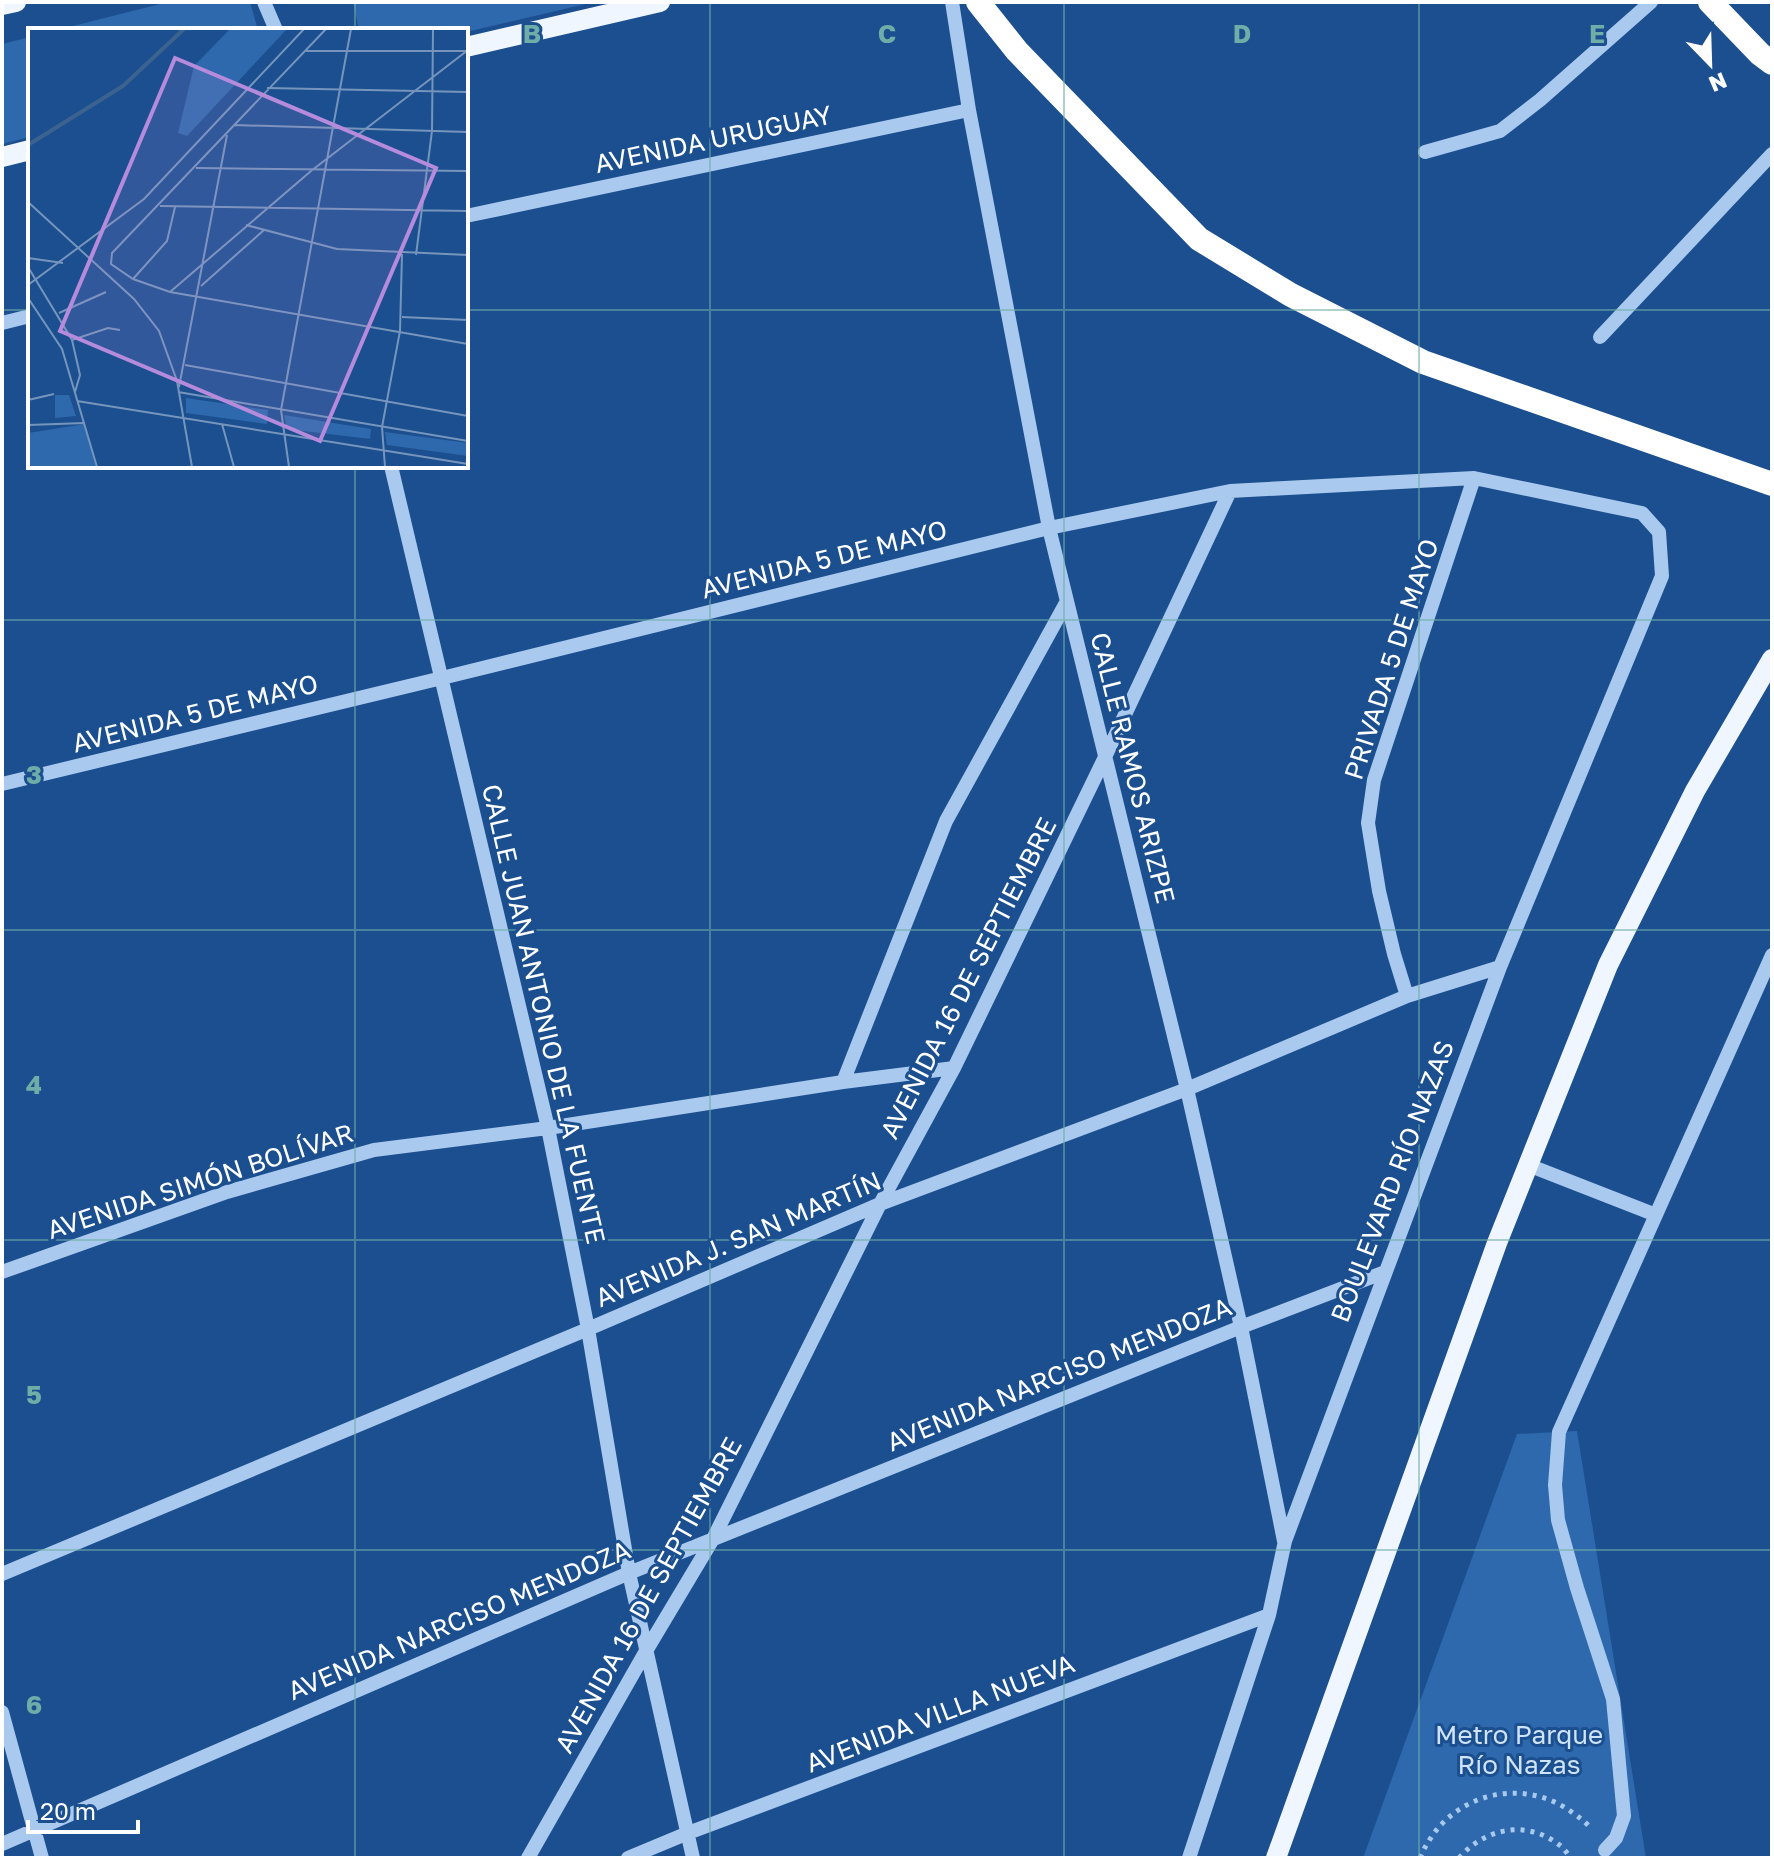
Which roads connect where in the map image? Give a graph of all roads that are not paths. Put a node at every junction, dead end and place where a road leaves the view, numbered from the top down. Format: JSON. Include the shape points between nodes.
{"nodes":[{"id":1,"x":16,"y":2,"type":"edge"},
{"id":2,"x":264,"y":2,"type":"edge"},
{"id":3,"x":660,"y":2,"type":"edge"},
{"id":4,"x":952,"y":2,"type":"edge"},
{"id":5,"x":978,"y":2,"type":"edge"},
{"id":6,"x":1651,"y":2,"type":"edge"},
{"id":7,"x":1710,"y":2,"type":"edge"},
{"id":8,"x":2,"y":5,"type":"edge"},
{"id":9,"x":275,"y":28,"type":"edge"},
{"id":10,"x":468,"y":47,"type":"edge"},
{"id":11,"x":1772,"y":63,"type":"edge"},
{"id":12,"x":969,"y":110,"type":"junction"},
{"id":13,"x":28,"y":150,"type":"edge"},
{"id":14,"x":1425,"y":152,"type":"dead end"},
{"id":15,"x":1772,"y":154,"type":"edge"},
{"id":16,"x":2,"y":157,"type":"edge"},
{"id":17,"x":468,"y":216,"type":"edge"},
{"id":18,"x":28,"y":316,"type":"edge"},
{"id":19,"x":2,"y":323,"type":"edge"},
{"id":20,"x":1600,"y":337,"type":"dead end"},
{"id":21,"x":391,"y":468,"type":"edge"},
{"id":22,"x":1474,"y":478,"type":"junction"},
{"id":23,"x":1772,"y":484,"type":"edge"},
{"id":24,"x":1230,"y":491,"type":"junction"},
{"id":25,"x":1049,"y":528,"type":"junction"},
{"id":26,"x":1659,"y":532,"type":"joint"},
{"id":27,"x":1066,"y":603,"type":"junction"},
{"id":28,"x":1772,"y":659,"type":"edge"},
{"id":29,"x":442,"y":678,"type":"junction"},
{"id":30,"x":1106,"y":755,"type":"junction"},
{"id":31,"x":2,"y":784,"type":"edge"},
{"id":32,"x":1772,"y":955,"type":"edge"},
{"id":33,"x":1500,"y":967,"type":"junction"},
{"id":34,"x":1407,"y":996,"type":"junction"},
{"id":35,"x":954,"y":1068,"type":"junction"},
{"id":36,"x":843,"y":1082,"type":"junction"},
{"id":37,"x":1187,"y":1089,"type":"junction"},
{"id":38,"x":548,"y":1128,"type":"junction"},
{"id":39,"x":1528,"y":1165,"type":"junction"},
{"id":40,"x":880,"y":1204,"type":"junction"},
{"id":41,"x":1656,"y":1215,"type":"junction"},
{"id":42,"x":2,"y":1272,"type":"edge"},
{"id":43,"x":1385,"y":1272,"type":"junction"},
{"id":44,"x":1241,"y":1327,"type":"junction"},
{"id":45,"x":588,"y":1329,"type":"junction"},
{"id":46,"x":713,"y":1539,"type":"junction"},
{"id":47,"x":1285,"y":1541,"type":"junction"},
{"id":48,"x":629,"y":1573,"type":"junction"},
{"id":49,"x":2,"y":1574,"type":"edge"},
{"id":50,"x":1269,"y":1615,"type":"junction"},
{"id":51,"x":646,"y":1651,"type":"junction"},
{"id":52,"x":2,"y":1712,"type":"edge"},
{"id":53,"x":34,"y":1831,"type":"junction"},
{"id":54,"x":688,"y":1833,"type":"junction"},
{"id":55,"x":2,"y":1844,"type":"edge"},
{"id":56,"x":1605,"y":1850,"type":"road end"},
{"id":57,"x":42,"y":1858,"type":"edge"},
{"id":58,"x":528,"y":1858,"type":"edge"},
{"id":59,"x":628,"y":1858,"type":"edge"},
{"id":60,"x":693,"y":1858,"type":"edge"},
{"id":61,"x":1189,"y":1858,"type":"edge"},
{"id":62,"x":1276,"y":1858,"type":"edge"}],
"edges":[{"from":1,"to":8,"type":"main road"},
{"from":2,"to":9,"type":"street"},
{"from":3,"to":10,"type":"main road"},
{"from":4,"to":12,"type":"street","name":"CALLE RAMOS ARIZPE"},
{"from":5,"to":23,"type":"highway","via":[[1017,51],[1199,239],[1291,295],[1423,362]]},
{"from":6,"to":14,"type":"street","via":[[1500,131]]},
{"from":7,"to":11,"type":"highway"},
{"from":12,"to":17,"type":"street","name":"AVENIDA URUGUAY"},
{"from":12,"to":25,"type":"street","name":"CALLE RAMOS ARIZPE"},
{"from":13,"to":16,"type":"main road"},
{"from":15,"to":20,"type":"street"},
{"from":18,"to":19,"type":"street"},
{"from":21,"to":29,"type":"street","name":"CALLE JUAN ANTONIO DE LA FUENTE"},
{"from":22,"to":24,"type":"street","name":"AVENIDA 5 DE MAYO"},
{"from":22,"to":26,"type":"street","name":"AVENIDA 5 DE MAYO","via":[[1642,513]]},
{"from":22,"to":34,"type":"street","name":"PRIVADA 5 DE MAYO","via":[[1374,780],[1368,823],[1379,891]]},
{"from":24,"to":25,"type":"street","name":"AVENIDA 5 DE MAYO"},
{"from":24,"to":30,"type":"street","name":"AVENIDA 16 DE SEPTIEMBRE"},
{"from":25,"to":27,"type":"street","name":"CALLE RAMOS ARIZPE"},
{"from":25,"to":29,"type":"street","name":"AVENIDA 5 DE MAYO"},
{"from":26,"to":33,"type":"street","name":"BOULEVARD RÍO NAZAS","via":[[1662,576]]},
{"from":27,"to":30,"type":"street","name":"CALLE RAMOS ARIZPE"},
{"from":27,"to":36,"type":"street","via":[[946,821]]},
{"from":28,"to":39,"type":"main road","via":[[1695,791],[1608,965]]},
{"from":29,"to":31,"type":"street","name":"AVENIDA 5 DE MAYO"},
{"from":29,"to":38,"type":"street","name":"CALLE JUAN ANTONIO DE LA FUENTE"},
{"from":30,"to":35,"type":"street","name":"AVENIDA 16 DE SEPTIEMBRE"},
{"from":30,"to":37,"type":"street","name":"CALLE RAMOS ARIZPE"},
{"from":32,"to":41,"type":"street"},
{"from":33,"to":34,"type":"street","name":"AVENIDA J. SAN MARTÍN"},
{"from":33,"to":43,"type":"street","name":"BOULEVARD RÍO NAZAS"},
{"from":34,"to":37,"type":"street","name":"AVENIDA J. SAN MARTÍN"},
{"from":35,"to":36,"type":"street","name":"AVENIDA SIMÓN BOLÍVAR"},
{"from":35,"to":40,"type":"street","name":"AVENIDA 16 DE SEPTIEMBRE"},
{"from":36,"to":38,"type":"street","name":"AVENIDA SIMÓN BOLÍVAR"},
{"from":37,"to":40,"type":"street","name":"AVENIDA J. SAN MARTÍN"},
{"from":37,"to":44,"type":"street","name":"CALLE RAMOS ARIZPE"},
{"from":38,"to":42,"type":"street","name":"AVENIDA SIMÓN BOLÍVAR","via":[[374,1150],[227,1192]]},
{"from":38,"to":45,"type":"street","name":"CALLE JUAN ANTONIO DE LA FUENTE"},
{"from":39,"to":41,"type":"street"},
{"from":39,"to":62,"type":"main road"},
{"from":40,"to":45,"type":"street","name":"AVENIDA J. SAN MARTÍN"},
{"from":40,"to":46,"type":"street","name":"AVENIDA 16 DE SEPTIEMBRE"},
{"from":41,"to":56,"type":"street","via":[[1559,1432],[1558,1520],[1613,1699],[1624,1816]]},
{"from":43,"to":44,"type":"street","name":"AVENIDA NARCISO MENDOZA"},
{"from":43,"to":47,"type":"street","name":"BOULEVARD RÍO NAZAS"},
{"from":44,"to":46,"type":"street","name":"AVENIDA NARCISO MENDOZA"},
{"from":44,"to":47,"type":"street","name":"CALLE RAMOS ARIZPE"},
{"from":45,"to":48,"type":"street","name":"CALLE JUAN ANTONIO DE LA FUENTE"},
{"from":45,"to":49,"type":"street","name":"AVENIDA J. SAN MARTÍN"},
{"from":46,"to":48,"type":"street","name":"AVENIDA NARCISO MENDOZA"},
{"from":46,"to":51,"type":"street","name":"AVENIDA 16 DE SEPTIEMBRE"},
{"from":47,"to":50,"type":"street","name":"BOULEVARD RÍO NAZAS"},
{"from":48,"to":51,"type":"street","name":"CALLE JUAN ANTONIO DE LA FUENTE"},
{"from":48,"to":53,"type":"street","name":"AVENIDA NARCISO MENDOZA"},
{"from":50,"to":54,"type":"street","name":"AVENIDA VILLA NUEVA"},
{"from":50,"to":61,"type":"street","name":"BOULEVARD RÍO NAZAS"},
{"from":51,"to":54,"type":"street","name":"CALLE JUAN ANTONIO DE LA FUENTE"},
{"from":51,"to":58,"type":"street","name":"AVENIDA 16 DE SEPTIEMBRE"},
{"from":52,"to":53,"type":"street"},
{"from":53,"to":55,"type":"street","name":"AVENIDA NARCISO MENDOZA"},
{"from":53,"to":57,"type":"street"},
{"from":54,"to":59,"type":"street","name":"AVENIDA VILLA NUEVA"},
{"from":54,"to":60,"type":"street","name":"CALLE JUAN ANTONIO DE LA FUENTE"}]}
